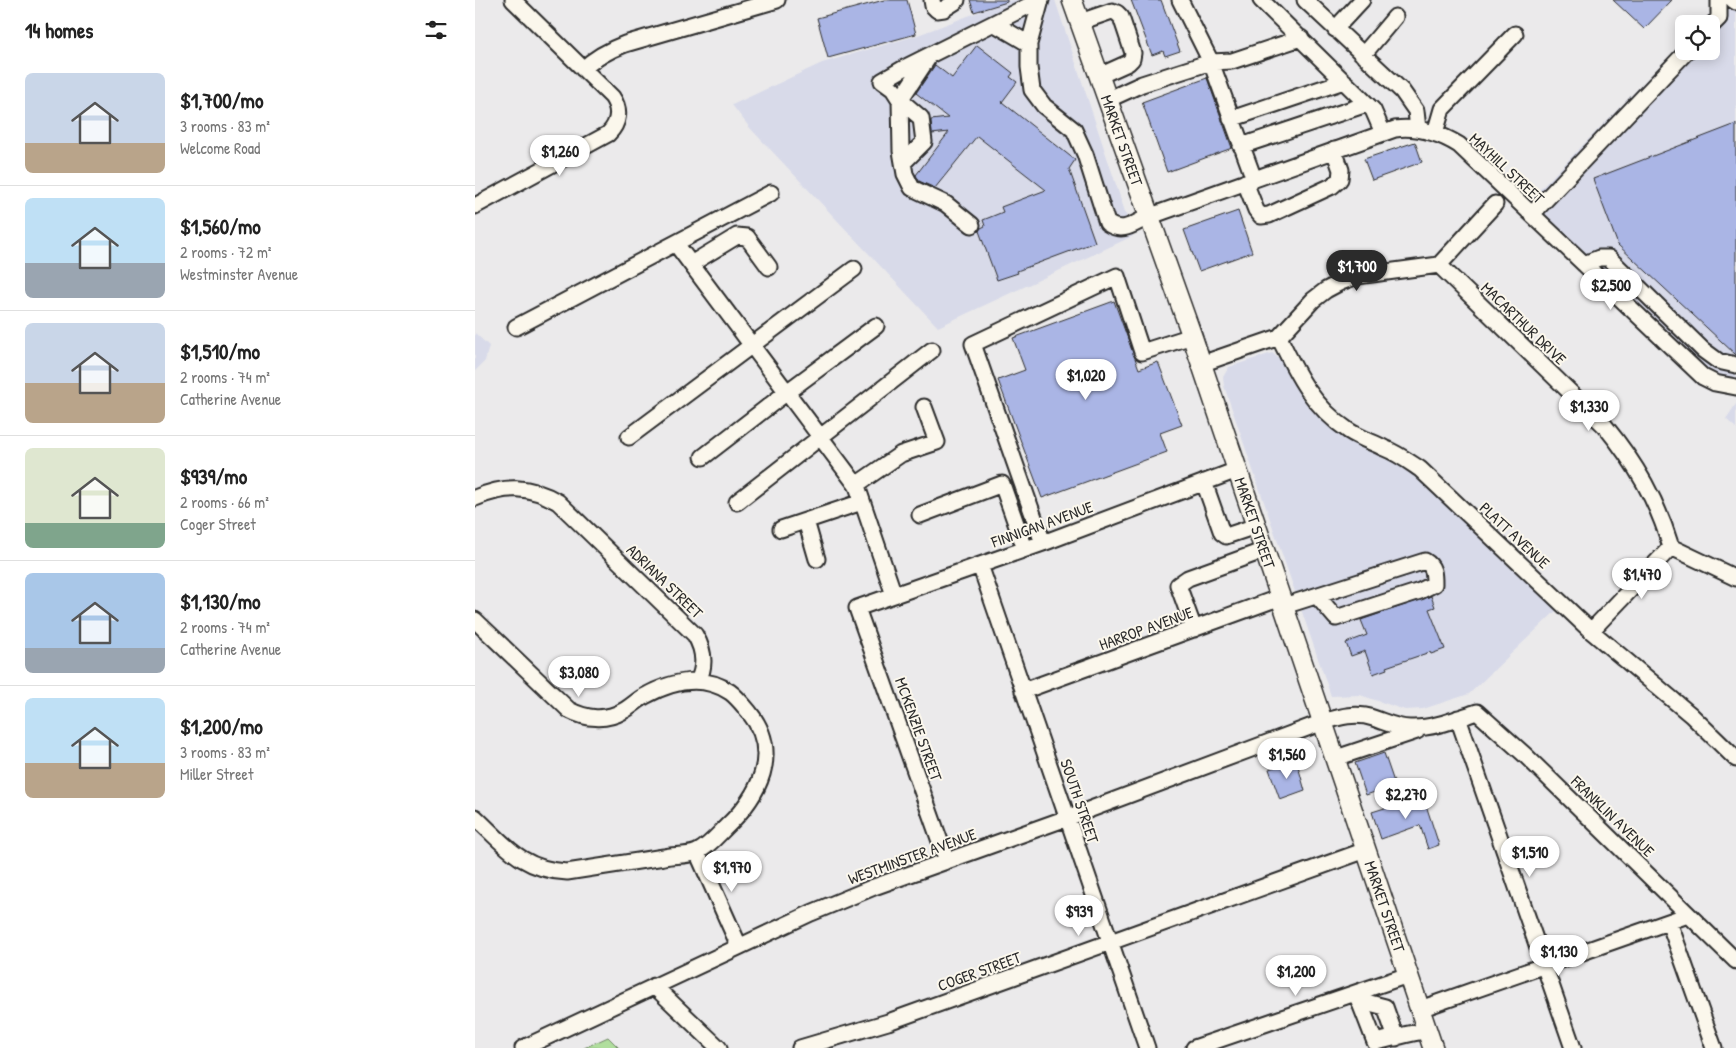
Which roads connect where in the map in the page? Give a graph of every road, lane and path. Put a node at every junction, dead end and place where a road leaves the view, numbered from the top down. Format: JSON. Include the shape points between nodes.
{"nodes":[{"id":1,"x":513,"y":0,"type":"edge"},
{"id":2,"x":777,"y":0,"type":"edge"},
{"id":3,"x":932,"y":0,"type":"edge"},
{"id":4,"x":957,"y":0,"type":"edge"},
{"id":5,"x":1041,"y":0,"type":"edge"},
{"id":6,"x":1073,"y":0,"type":"edge"},
{"id":7,"x":1179,"y":0,"type":"edge"},
{"id":8,"x":1261,"y":0,"type":"edge"},
{"id":9,"x":1305,"y":0,"type":"edge"},
{"id":10,"x":1362,"y":0,"type":"edge"},
{"id":11,"x":1719,"y":0,"type":"edge"},
{"id":12,"x":1719,"y":15,"type":"edge"},
{"id":13,"x":1395,"y":17,"type":"dead end"},
{"id":14,"x":1080,"y":22,"type":"junction"},
{"id":15,"x":995,"y":24,"type":"junction"},
{"id":16,"x":1335,"y":29,"type":"junction"},
{"id":17,"x":1515,"y":34,"type":"dead end"},
{"id":18,"x":1301,"y":38,"type":"junction"},
{"id":19,"x":1029,"y":44,"type":"junction"},
{"id":20,"x":1363,"y":55,"type":"junction"},
{"id":21,"x":929,"y":56,"type":"junction"},
{"id":22,"x":1678,"y":60,"type":"edge"},
{"id":23,"x":1211,"y":62,"type":"junction"},
{"id":24,"x":583,"y":69,"type":"junction"},
{"id":25,"x":1099,"y":76,"type":"junction"},
{"id":26,"x":1344,"y":81,"type":"junction"},
{"id":27,"x":900,"y":100,"type":"junction"},
{"id":28,"x":1107,"y":100,"type":"junction"},
{"id":29,"x":1367,"y":104,"type":"junction"},
{"id":30,"x":1231,"y":119,"type":"junction"},
{"id":31,"x":1419,"y":129,"type":"junction"},
{"id":32,"x":1435,"y":132,"type":"junction"},
{"id":33,"x":1383,"y":133,"type":"junction"},
{"id":34,"x":1241,"y":146,"type":"junction"},
{"id":35,"x":1334,"y":150,"type":"junction"},
{"id":36,"x":903,"y":163,"type":"junction"},
{"id":37,"x":1249,"y":181,"type":"junction"},
{"id":38,"x":771,"y":193,"type":"dead end"},
{"id":39,"x":1495,"y":204,"type":"dead end"},
{"id":40,"x":475,"y":206,"type":"edge"},
{"id":41,"x":1532,"y":214,"type":"junction"},
{"id":42,"x":1148,"y":217,"type":"junction"},
{"id":43,"x":972,"y":225,"type":"dead end"},
{"id":44,"x":676,"y":244,"type":"junction"},
{"id":45,"x":691,"y":264,"type":"junction"},
{"id":46,"x":1584,"y":264,"type":"junction"},
{"id":47,"x":1439,"y":265,"type":"junction"},
{"id":48,"x":769,"y":267,"type":"dead end"},
{"id":49,"x":854,"y":269,"type":"dead end"},
{"id":50,"x":876,"y":326,"type":"dead end"},
{"id":51,"x":516,"y":328,"type":"dead end"},
{"id":52,"x":1192,"y":336,"type":"junction"},
{"id":53,"x":1279,"y":337,"type":"junction"},
{"id":54,"x":751,"y":345,"type":"junction"},
{"id":55,"x":932,"y":350,"type":"dead end"},
{"id":56,"x":1719,"y":361,"type":"junction"},
{"id":57,"x":1201,"y":364,"type":"junction"},
{"id":58,"x":1736,"y":366,"type":"edge"},
{"id":59,"x":1711,"y":382,"type":"junction"},
{"id":60,"x":1736,"y":387,"type":"edge"},
{"id":61,"x":787,"y":392,"type":"junction"},
{"id":62,"x":924,"y":406,"type":"dead end"},
{"id":63,"x":820,"y":436,"type":"junction"},
{"id":64,"x":629,"y":437,"type":"dead end"},
{"id":65,"x":703,"y":457,"type":"dead end"},
{"id":66,"x":1237,"y":470,"type":"junction"},
{"id":67,"x":1204,"y":482,"type":"junction"},
{"id":68,"x":856,"y":485,"type":"junction"},
{"id":69,"x":475,"y":498,"type":"edge"},
{"id":70,"x":737,"y":502,"type":"dead end"},
{"id":71,"x":862,"y":502,"type":"junction"},
{"id":72,"x":920,"y":515,"type":"dead end"},
{"id":73,"x":806,"y":521,"type":"junction"},
{"id":74,"x":1256,"y":526,"type":"junction"},
{"id":75,"x":781,"y":529,"type":"dead end"},
{"id":76,"x":1043,"y":542,"type":"junction"},
{"id":77,"x":1671,"y":548,"type":"junction"},
{"id":78,"x":1025,"y":549,"type":"junction"},
{"id":79,"x":1265,"y":550,"type":"junction"},
{"id":80,"x":817,"y":559,"type":"dead end"},
{"id":81,"x":980,"y":565,"type":"junction"},
{"id":82,"x":1736,"y":578,"type":"edge"},
{"id":83,"x":894,"y":595,"type":"junction"},
{"id":84,"x":1317,"y":596,"type":"junction"},
{"id":85,"x":1283,"y":602,"type":"junction"},
{"id":86,"x":857,"y":608,"type":"joint"},
{"id":87,"x":475,"y":620,"type":"edge"},
{"id":88,"x":1194,"y":629,"type":"junction"},
{"id":89,"x":1591,"y":631,"type":"junction"},
{"id":90,"x":698,"y":681,"type":"junction"},
{"id":91,"x":1023,"y":691,"type":"junction"},
{"id":92,"x":1458,"y":718,"type":"junction"},
{"id":93,"x":1323,"y":722,"type":"junction"},
{"id":94,"x":1431,"y":726,"type":"junction"},
{"id":95,"x":1336,"y":758,"type":"junction"},
{"id":96,"x":1736,"y":759,"type":"edge"},
{"id":97,"x":475,"y":817,"type":"edge"},
{"id":98,"x":1067,"y":818,"type":"junction"},
{"id":99,"x":1365,"y":850,"type":"junction"},
{"id":100,"x":697,"y":852,"type":"junction"},
{"id":101,"x":947,"y":861,"type":"junction"},
{"id":102,"x":1689,"y":915,"type":"junction"},
{"id":103,"x":1669,"y":922,"type":"junction"},
{"id":104,"x":1110,"y":942,"type":"junction"},
{"id":105,"x":739,"y":946,"type":"junction"},
{"id":106,"x":1736,"y":961,"type":"edge"},
{"id":107,"x":1545,"y":966,"type":"junction"},
{"id":108,"x":1408,"y":975,"type":"junction"},
{"id":109,"x":654,"y":986,"type":"junction"},
{"id":110,"x":1358,"y":998,"type":"junction"},
{"id":111,"x":1420,"y":1009,"type":"junction"},
{"id":112,"x":1396,"y":1038,"type":"junction"},
{"id":113,"x":1430,"y":1039,"type":"edge"},
{"id":114,"x":523,"y":1048,"type":"edge"},
{"id":115,"x":719,"y":1048,"type":"edge"},
{"id":116,"x":800,"y":1048,"type":"edge"},
{"id":117,"x":1147,"y":1048,"type":"edge"},
{"id":118,"x":1194,"y":1048,"type":"edge"},
{"id":119,"x":1573,"y":1048,"type":"edge"},
{"id":120,"x":1714,"y":1048,"type":"edge"}],
"edges":[{"from":1,"to":24,"type":"street"},
{"from":2,"to":24,"type":"street","via":[[625,44],[596,58]]},
{"from":3,"to":4,"type":"street","via":[[934,8],[940,10]]},
{"from":5,"to":15,"type":"street"},
{"from":5,"to":19,"type":"street","name":"MAYHILL STREET"},
{"from":6,"to":14,"type":"main road","name":"MARKET STREET"},
{"from":7,"to":23,"type":"street"},
{"from":8,"to":18,"type":"street"},
{"from":9,"to":16,"type":"street"},
{"from":10,"to":16,"type":"street"},
{"from":11,"to":12,"type":"street"},
{"from":13,"to":20,"type":"street"},
{"from":14,"to":25,"type":"main road","name":"MARKET STREET"},
{"from":14,"to":25,"type":"street","via":[[1112,11],[1121,17],[1127,33],[1132,59]]},
{"from":15,"to":19,"type":"street"},
{"from":15,"to":21,"type":"street"},
{"from":16,"to":20,"type":"street"},
{"from":17,"to":32,"type":"street","via":[[1442,110]]},
{"from":18,"to":23,"type":"street","via":[[1232,61]]},
{"from":18,"to":26,"type":"street"},
{"from":19,"to":42,"type":"street","name":"MAYHILL STREET","via":[[1032,90],[1044,106],[1074,130],[1107,223],[1123,229]]},
{"from":20,"to":31,"type":"street","via":[[1402,92],[1416,111]]},
{"from":21,"to":27,"type":"street"},
{"from":21,"to":27,"type":"street","via":[[881,81],[893,89]]},
{"from":22,"to":41,"type":"street"},
{"from":23,"to":28,"type":"street","via":[[1142,84]]},
{"from":23,"to":30,"type":"street"},
{"from":24,"to":40,"type":"street","via":[[612,97],[618,110],[614,128]]},
{"from":25,"to":28,"type":"main road","name":"MARKET STREET"},
{"from":26,"to":29,"type":"street"},
{"from":26,"to":30,"type":"street"},
{"from":27,"to":36,"type":"street"},
{"from":27,"to":36,"type":"street","via":[[921,118],[923,142]]},
{"from":28,"to":42,"type":"main road","name":"MARKET STREET"},
{"from":29,"to":33,"type":"street"},
{"from":29,"to":34,"type":"street"},
{"from":30,"to":34,"type":"street"},
{"from":31,"to":32,"type":"street","name":"MAYHILL STREET"},
{"from":31,"to":33,"type":"street","name":"MAYHILL STREET","via":[[1401,128]]},
{"from":32,"to":41,"type":"street","name":"MAYHILL STREET","via":[[1459,145]]},
{"from":33,"to":35,"type":"street","name":"MAYHILL STREET"},
{"from":34,"to":37,"type":"street"},
{"from":35,"to":37,"type":"street","name":"MAYHILL STREET"},
{"from":35,"to":37,"type":"street","via":[[1341,180],[1269,215],[1261,216],[1256,210]]},
{"from":36,"to":43,"type":"street","via":[[912,188],[946,204]]},
{"from":37,"to":42,"type":"street","name":"MAYHILL STREET"},
{"from":38,"to":44,"type":"street"},
{"from":39,"to":47,"type":"street"},
{"from":41,"to":46,"type":"street","name":"MAYHILL STREET"},
{"from":42,"to":52,"type":"main road","name":"MARKET STREET"},
{"from":44,"to":45,"type":"street"},
{"from":44,"to":51,"type":"street"},
{"from":45,"to":48,"type":"street","via":[[737,236],[747,237]]},
{"from":45,"to":54,"type":"street"},
{"from":46,"to":56,"type":"street","via":[[1609,258],[1703,350]]},
{"from":46,"to":59,"type":"street","name":"MAYHILL STREET"},
{"from":47,"to":53,"type":"street","via":[[1357,276],[1341,282],[1313,300]]},
{"from":47,"to":77,"type":"street","name":"MACARTHUR DRIVE","via":[[1615,438],[1653,498]]},
{"from":49,"to":54,"type":"street"},
{"from":50,"to":61,"type":"street"},
{"from":52,"to":57,"type":"main road","name":"MARKET STREET"},
{"from":52,"to":76,"type":"street","via":[[1142,352],[1117,276],[973,344]]},
{"from":53,"to":57,"type":"street"},
{"from":53,"to":89,"type":"street","name":"PLATT AVENUE","via":[[1303,385],[1332,418],[1349,431],[1403,457],[1420,469]]},
{"from":54,"to":61,"type":"street"},
{"from":54,"to":64,"type":"street"},
{"from":55,"to":63,"type":"street"},
{"from":56,"to":58,"type":"street"},
{"from":56,"to":59,"type":"street"},
{"from":57,"to":66,"type":"main road","name":"MARKET STREET"},
{"from":59,"to":60,"type":"street","name":"MAYHILL STREET"},
{"from":61,"to":63,"type":"street"},
{"from":61,"to":65,"type":"street"},
{"from":62,"to":68,"type":"street","via":[[937,442],[901,454]]},
{"from":63,"to":68,"type":"street"},
{"from":63,"to":70,"type":"street"},
{"from":66,"to":67,"type":"street","name":"FINNIGAN AVENUE"},
{"from":66,"to":74,"type":"main road","name":"MARKET STREET"},
{"from":67,"to":74,"type":"street","via":[[1222,533],[1226,536]]},
{"from":67,"to":76,"type":"street","name":"FINNIGAN AVENUE"},
{"from":68,"to":71,"type":"street"},
{"from":69,"to":90,"type":"street","name":"ADRIANA STREET","via":[[489,492],[518,488],[533,490],[558,502],[695,635],[703,654]]},
{"from":71,"to":73,"type":"street"},
{"from":71,"to":83,"type":"street"},
{"from":72,"to":78,"type":"street","via":[[1002,484]]},
{"from":73,"to":75,"type":"street"},
{"from":73,"to":80,"type":"street"},
{"from":74,"to":79,"type":"main road","name":"MARKET STREET"},
{"from":76,"to":78,"type":"street","name":"FINNIGAN AVENUE"},
{"from":77,"to":82,"type":"street"},
{"from":77,"to":89,"type":"street"},
{"from":78,"to":81,"type":"street","name":"FINNIGAN AVENUE"},
{"from":79,"to":85,"type":"main road","name":"MARKET STREET"},
{"from":79,"to":88,"type":"street","via":[[1188,578],[1178,585]]},
{"from":81,"to":83,"type":"street","name":"FINNIGAN AVENUE"},
{"from":81,"to":91,"type":"street","name":"SOUTH STREET"},
{"from":83,"to":86,"type":"street","name":"FINNIGAN AVENUE"},
{"from":84,"to":84,"type":"street","name":"HARROP AVENUE","via":[[1336,618],[1420,591],[1434,584],[1433,572],[1425,561]]},
{"from":84,"to":85,"type":"street","name":"HARROP AVENUE"},
{"from":85,"to":88,"type":"street","name":"HARROP AVENUE"},
{"from":85,"to":93,"type":"main road","name":"MARKET STREET"},
{"from":86,"to":101,"type":"street","name":"MCKENZIE STREET"},
{"from":87,"to":90,"type":"street","via":[[569,710],[587,717],[611,716],[670,684]]},
{"from":88,"to":91,"type":"street","name":"HARROP AVENUE"},
{"from":89,"to":96,"type":"street","name":"PLATT AVENUE","via":[[1691,715]]},
{"from":90,"to":100,"type":"street","via":[[718,686],[741,703],[759,728],[765,753],[760,782],[747,806]]},
{"from":91,"to":98,"type":"street","name":"SOUTH STREET"},
{"from":92,"to":94,"type":"street"},
{"from":92,"to":102,"type":"street","name":"FRANKLIN AVENUE","via":[[1477,712]]},
{"from":92,"to":107,"type":"street"},
{"from":93,"to":94,"type":"street","name":"WESTMINSTER AVENUE","via":[[1357,715],[1401,727]]},
{"from":93,"to":95,"type":"main road","name":"MARKET STREET"},
{"from":93,"to":98,"type":"street","name":"WESTMINSTER AVENUE"},
{"from":94,"to":95,"type":"street"},
{"from":95,"to":99,"type":"main road","name":"MARKET STREET"},
{"from":97,"to":100,"type":"street","via":[[525,861],[552,871],[567,872]]},
{"from":98,"to":101,"type":"street","name":"WESTMINSTER AVENUE"},
{"from":98,"to":104,"type":"street","name":"SOUTH STREET"},
{"from":99,"to":104,"type":"street","name":"COGER STREET"},
{"from":99,"to":108,"type":"main road","name":"MARKET STREET"},
{"from":100,"to":105,"type":"street"},
{"from":101,"to":105,"type":"street","name":"WESTMINSTER AVENUE","via":[[829,905]]},
{"from":102,"to":103,"type":"street"},
{"from":102,"to":106,"type":"street","name":"FRANKLIN AVENUE"},
{"from":103,"to":107,"type":"street"},
{"from":103,"to":120,"type":"street"},
{"from":104,"to":116,"type":"street","name":"COGER STREET","via":[[887,1022]]},
{"from":104,"to":117,"type":"street","name":"SOUTH STREET"},
{"from":105,"to":109,"type":"street","name":"WESTMINSTER AVENUE"},
{"from":107,"to":111,"type":"street"},
{"from":107,"to":119,"type":"street"},
{"from":108,"to":110,"type":"street"},
{"from":108,"to":111,"type":"main road","name":"MARKET STREET"},
{"from":109,"to":114,"type":"street","name":"WESTMINSTER AVENUE"},
{"from":109,"to":115,"type":"street"},
{"from":110,"to":112,"type":"street","via":[[1385,1007]]},
{"from":110,"to":112,"type":"street","via":[[1375,1042]]},
{"from":110,"to":118,"type":"street"},
{"from":111,"to":113,"type":"main road","name":"MARKET STREET"},
{"from":112,"to":113,"type":"street","via":[[1415,1032]]}]}
